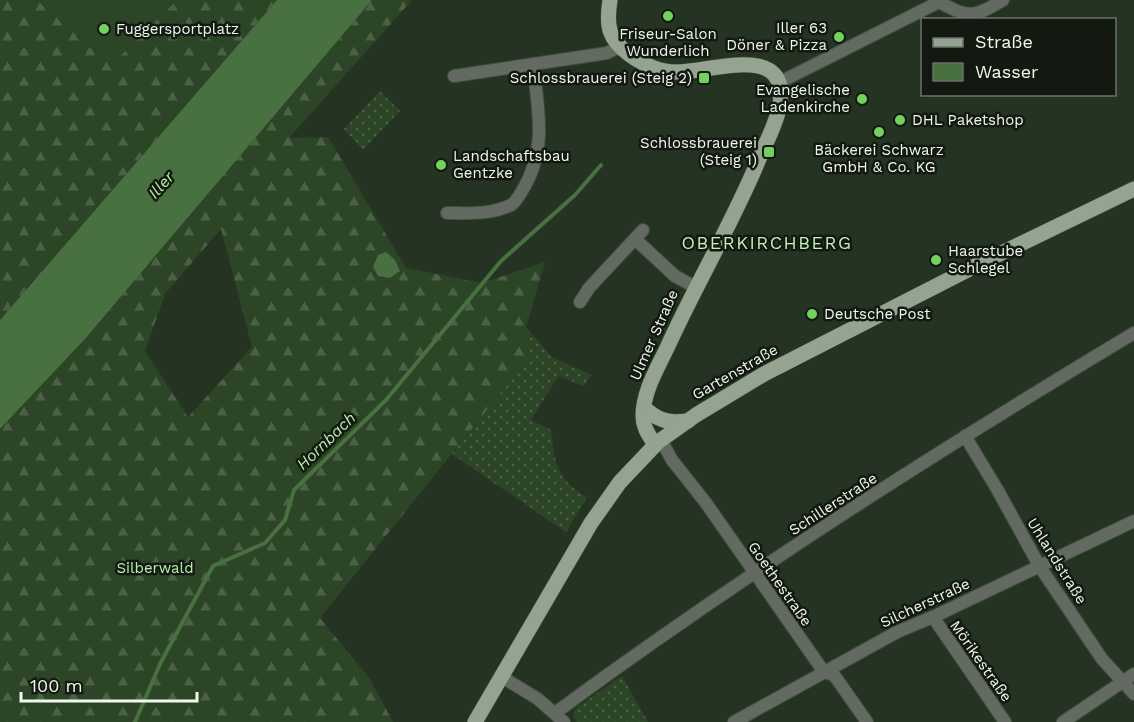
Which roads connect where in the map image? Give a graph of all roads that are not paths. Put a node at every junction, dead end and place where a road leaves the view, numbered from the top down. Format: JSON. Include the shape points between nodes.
{"nodes":[{"id":1,"x":610,"y":0,"type":"edge"},
{"id":2,"x":1003,"y":0,"type":"edge"},
{"id":3,"x":939,"y":1,"type":"edge"},
{"id":4,"x":619,"y":47,"type":"junction"},
{"id":5,"x":532,"y":64,"type":"junction"},
{"id":6,"x":454,"y":76,"type":"dead end"},
{"id":7,"x":778,"y":83,"type":"junction"},
{"id":8,"x":1134,"y":189,"type":"edge"},
{"id":9,"x":447,"y":213,"type":"dead end"},
{"id":10,"x":695,"y":287,"type":"junction"},
{"id":11,"x":580,"y":302,"type":"dead end"},
{"id":12,"x":1134,"y":333,"type":"edge"},
{"id":13,"x":647,"y":404,"type":"junction"},
{"id":14,"x":688,"y":421,"type":"junction"},
{"id":15,"x":965,"y":436,"type":"junction"},
{"id":16,"x":658,"y":442,"type":"junction"},
{"id":17,"x":1134,"y":521,"type":"edge"},
{"id":18,"x":1040,"y":567,"type":"junction"},
{"id":19,"x":754,"y":574,"type":"junction"},
{"id":20,"x":933,"y":617,"type":"junction"},
{"id":21,"x":824,"y":672,"type":"junction"},
{"id":22,"x":1134,"y":674,"type":"edge"},
{"id":23,"x":502,"y":677,"type":"junction"},
{"id":24,"x":1122,"y":682,"type":"junction"},
{"id":25,"x":1134,"y":694,"type":"edge"},
{"id":26,"x":560,"y":718,"type":"edge"},
{"id":27,"x":736,"y":721,"type":"edge"},
{"id":28,"x":475,"y":722,"type":"edge"},
{"id":29,"x":867,"y":722,"type":"edge"},
{"id":30,"x":1005,"y":722,"type":"edge"},
{"id":31,"x":1064,"y":722,"type":"edge"}],
"edges":[{"from":1,"to":4,"type":"main road","via":[[607,19],[610,34]]},
{"from":2,"to":3,"type":"street","via":[[975,14],[964,15]]},
{"from":3,"to":7,"type":"street"},
{"from":4,"to":5,"type":"street","via":[[607,53]]},
{"from":4,"to":7,"type":"main road","via":[[650,67],[664,71],[760,65],[772,71]]},
{"from":5,"to":6,"type":"street"},
{"from":5,"to":9,"type":"street","via":[[539,147],[531,176],[513,204],[487,213]]},
{"from":7,"to":10,"type":"main road","name":"Ulmer Straße","via":[[780,106],[766,143],[734,215]]},
{"from":8,"to":14,"type":"main road","name":"Gartenstraße","via":[[828,340]]},
{"from":10,"to":11,"type":"street","name":"Ulmer Straße","via":[[675,276],[639,235]]},
{"from":10,"to":13,"type":"main road","name":"Ulmer Straße","via":[[650,383]]},
{"from":12,"to":15,"type":"street","name":"Schillerstraße"},
{"from":13,"to":14,"type":"main road","via":[[662,420]]},
{"from":13,"to":16,"type":"main road","name":"Ulmer Straße","via":[[644,429]]},
{"from":14,"to":16,"type":"main road","name":"Gartenstraße"},
{"from":15,"to":18,"type":"street","name":"Uhlandstraße"},
{"from":15,"to":19,"type":"street","name":"Schillerstraße"},
{"from":16,"to":19,"type":"street","name":"Goethestraße"},
{"from":16,"to":23,"type":"main road","name":"Gartenstraße","via":[[620,482],[591,523]]},
{"from":17,"to":18,"type":"street","name":"Silcherstraße"},
{"from":18,"to":20,"type":"street","name":"Silcherstraße"},
{"from":18,"to":24,"type":"street","name":"Uhlandstraße"},
{"from":19,"to":21,"type":"street","name":"Goethestraße"},
{"from":19,"to":26,"type":"street","name":"Schillerstraße","via":[[609,673]]},
{"from":20,"to":21,"type":"street","name":"Silcherstraße"},
{"from":20,"to":30,"type":"street","name":"Mörikestraße"},
{"from":21,"to":27,"type":"street","name":"Silcherstraße"},
{"from":21,"to":29,"type":"street","name":"Goethestraße","via":[[834,675]]},
{"from":22,"to":24,"type":"street"},
{"from":23,"to":26,"type":"street"},
{"from":23,"to":28,"type":"main road","name":"Gartenstraße"},
{"from":24,"to":25,"type":"street","name":"Uhlandstraße"},
{"from":24,"to":31,"type":"street"}]}
